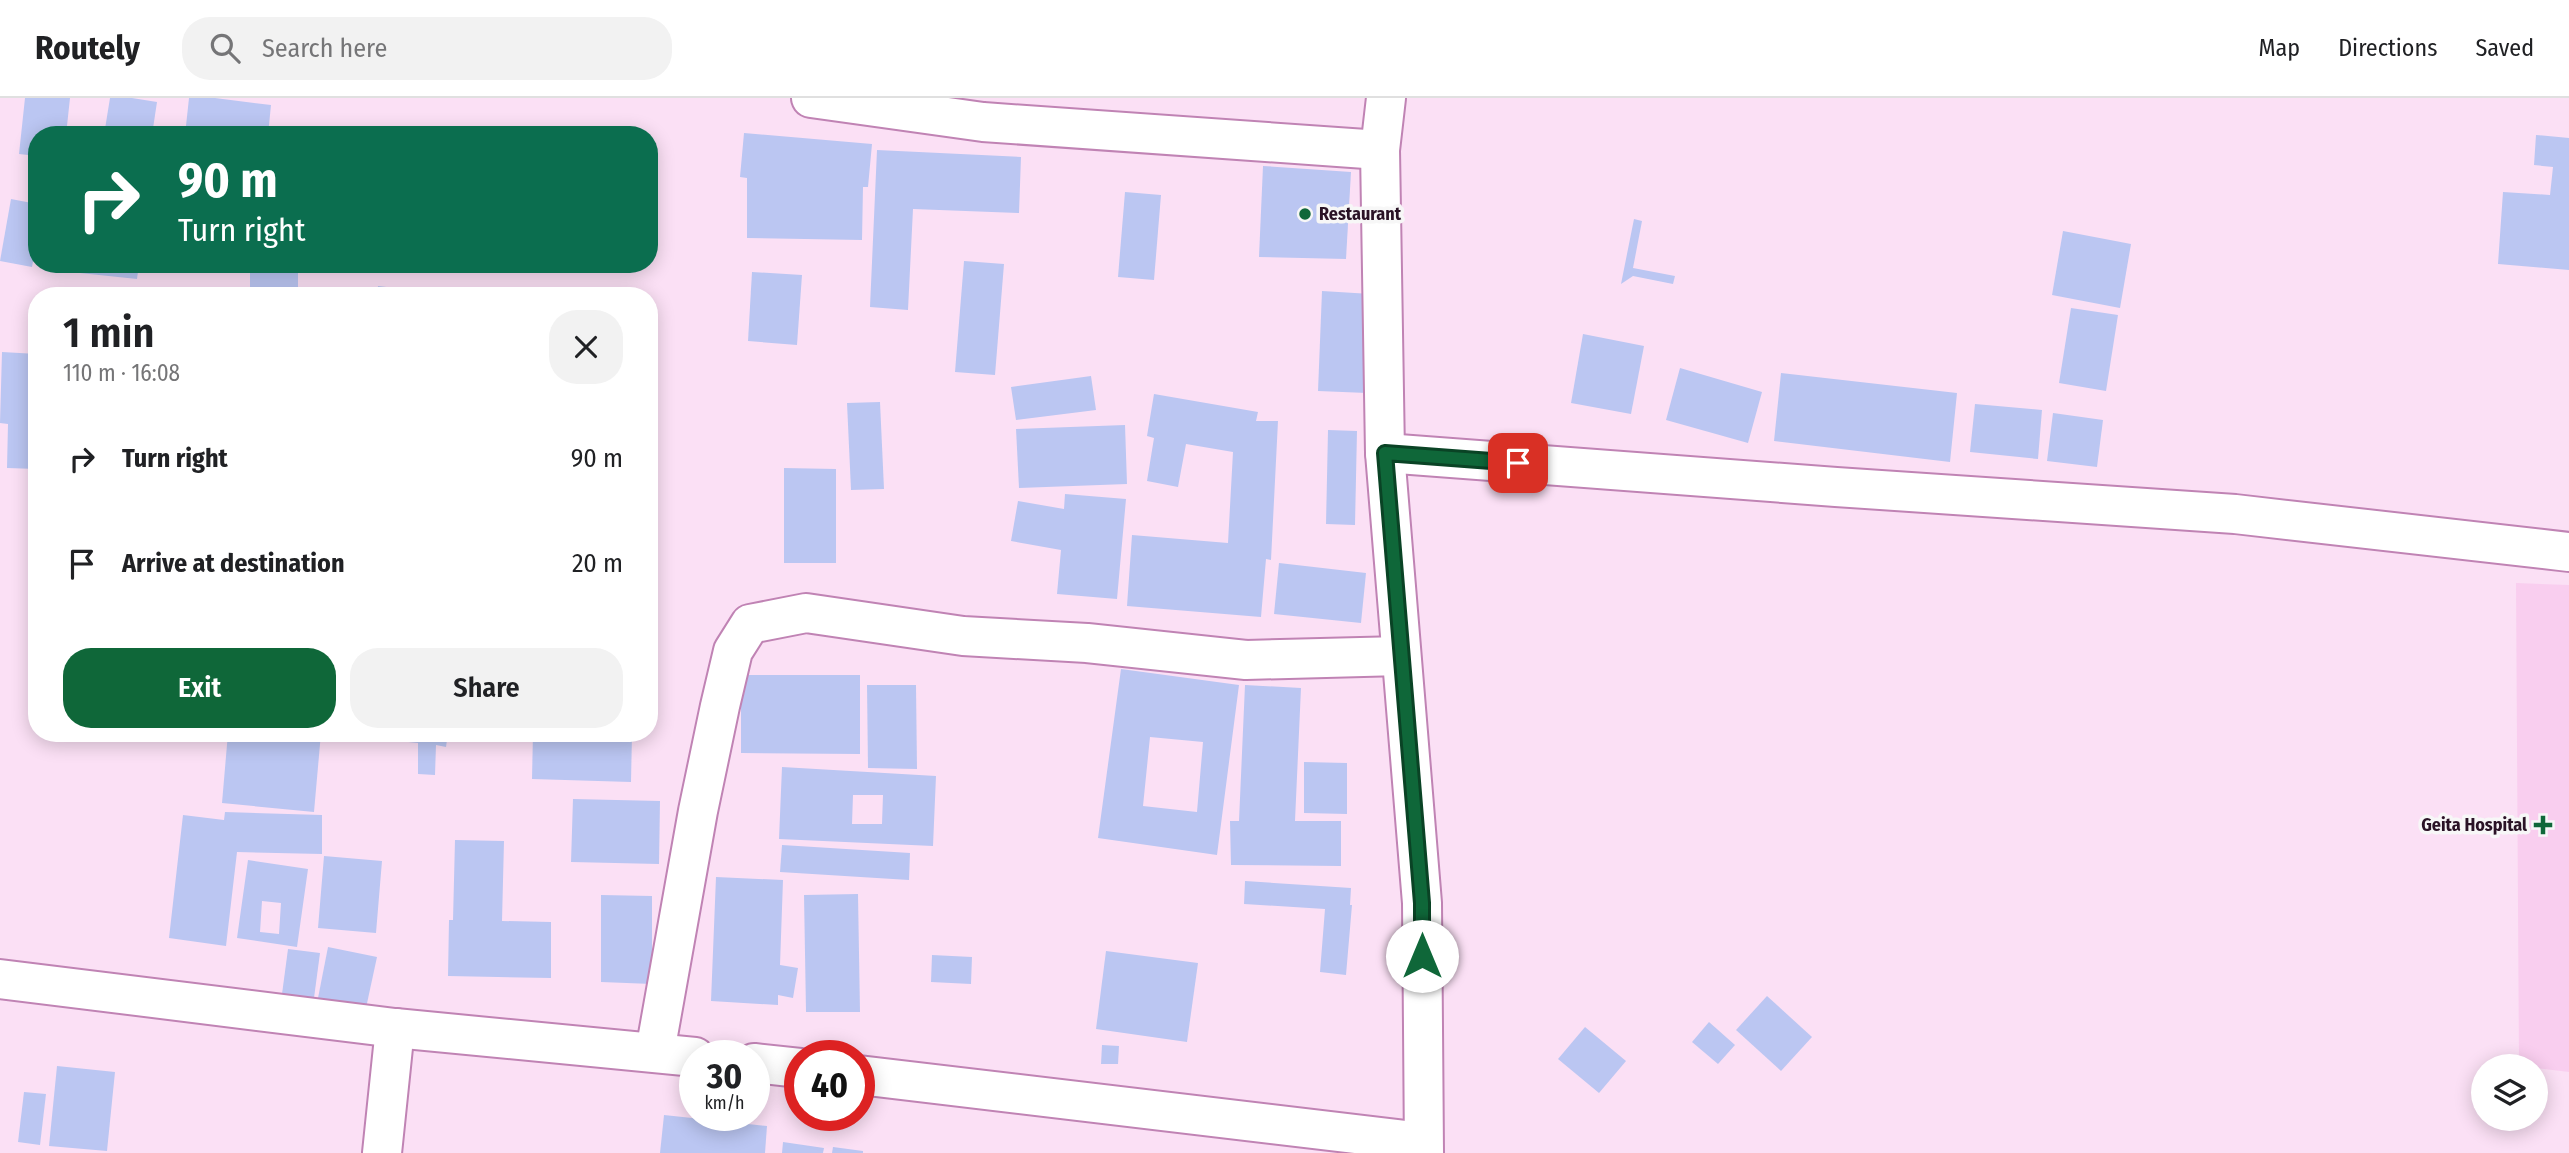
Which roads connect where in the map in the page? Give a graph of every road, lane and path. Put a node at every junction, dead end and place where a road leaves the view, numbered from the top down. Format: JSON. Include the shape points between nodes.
{"nodes":[{"id":1,"x":811,"y":98,"type":"edge"},
{"id":2,"x":1386,"y":98,"type":"edge"},
{"id":3,"x":1380,"y":150,"type":"junction"},
{"id":4,"x":1385,"y":453,"type":"junction"},
{"id":5,"x":2569,"y":551,"type":"edge"},
{"id":6,"x":1401,"y":656,"type":"junction"},
{"id":7,"x":0,"y":979,"type":"edge"},
{"id":8,"x":395,"y":1028,"type":"junction"},
{"id":9,"x":655,"y":1052,"type":"junction"},
{"id":10,"x":679,"y":1054,"type":"edge"},
{"id":11,"x":875,"y":1077,"type":"edge"},
{"id":12,"x":1424,"y":1148,"type":"edge"},
{"id":13,"x":382,"y":1153,"type":"edge"}],
"edges":[{"from":1,"to":3,"type":"street","via":[[983,122]]},
{"from":2,"to":3,"type":"street"},
{"from":3,"to":4,"type":"street"},
{"from":4,"to":5,"type":"street","via":[[2235,514]]},
{"from":4,"to":6,"type":"street"},
{"from":6,"to":9,"type":"street","via":[[1246,660],[1087,643],[963,636],[806,613],[750,624],[733,651],[720,706]]},
{"from":6,"to":12,"type":"street","via":[[1422,903]]},
{"from":7,"to":8,"type":"street"},
{"from":8,"to":9,"type":"street"},
{"from":8,"to":13,"type":"street"},
{"from":9,"to":10,"type":"street"},
{"from":11,"to":12,"type":"street"}]}
